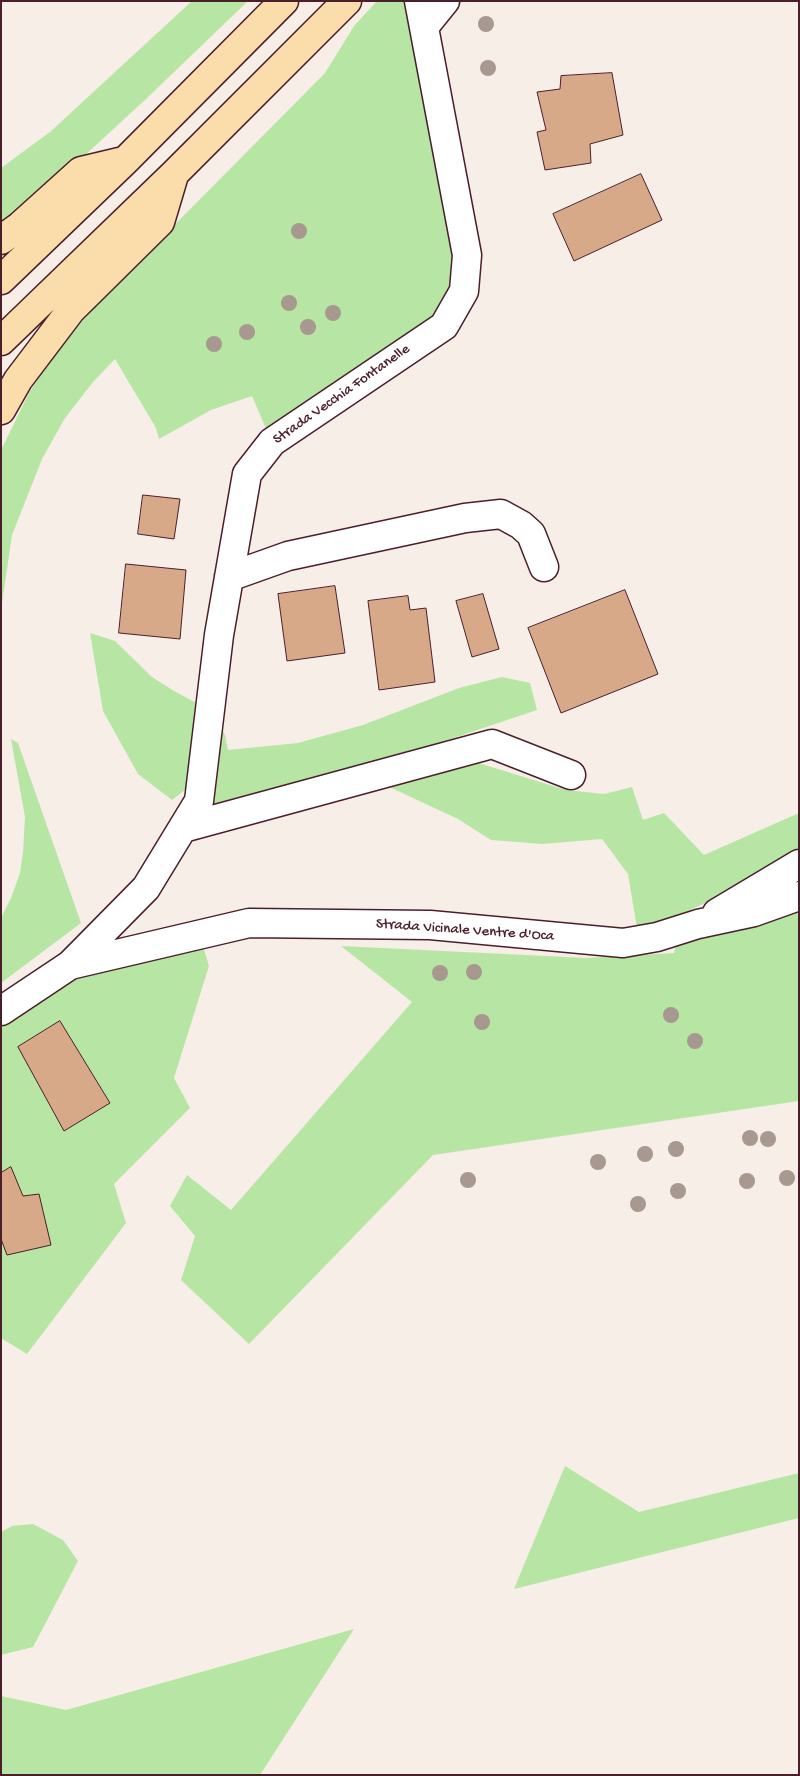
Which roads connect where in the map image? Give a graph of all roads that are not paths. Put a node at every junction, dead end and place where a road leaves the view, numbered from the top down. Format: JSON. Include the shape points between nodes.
{"nodes":[{"id":1,"x":284,"y":1,"type":"edge"},
{"id":2,"x":347,"y":1,"type":"edge"},
{"id":3,"x":445,"y":1,"type":"edge"},
{"id":4,"x":421,"y":14,"type":"edge"},
{"id":5,"x":125,"y":161,"type":"junction"},
{"id":6,"x":174,"y":174,"type":"junction"},
{"id":7,"x":1,"y":240,"type":"edge"},
{"id":8,"x":1,"y":280,"type":"edge"},
{"id":9,"x":1,"y":342,"type":"edge"},
{"id":10,"x":1,"y":410,"type":"edge"},
{"id":11,"x":544,"y":566,"type":"dead end"},
{"id":12,"x":229,"y":577,"type":"junction"},
{"id":13,"x":571,"y":775,"type":"dead end"},
{"id":14,"x":183,"y":828,"type":"junction"},
{"id":15,"x":799,"y":864,"type":"edge"},
{"id":16,"x":799,"y":896,"type":"edge"},
{"id":17,"x":698,"y":924,"type":"junction"},
{"id":18,"x":70,"y":965,"type":"junction"},
{"id":19,"x":1,"y":1011,"type":"edge"}],
"edges":[{"from":1,"to":5,"type":"highway"},
{"from":2,"to":6,"type":"highway"},
{"from":3,"to":4,"type":"street"},
{"from":4,"to":12,"type":"street","name":"Strada Vecchia Fontanelle","via":[[467,255],[464,291],[444,326],[272,442],[247,474]]},
{"from":5,"to":7,"type":"highway","via":[[81,171]]},
{"from":5,"to":8,"type":"highway"},
{"from":6,"to":9,"type":"highway"},
{"from":6,"to":10,"type":"highway","via":[[160,222],[72,310],[18,380]]},
{"from":11,"to":12,"type":"street","via":[[531,534],[501,514],[465,518],[288,556]]},
{"from":12,"to":14,"type":"street","name":"Strada Vecchia Fontanelle","via":[[218,635],[199,801]]},
{"from":13,"to":14,"type":"street","via":[[492,744]]},
{"from":14,"to":18,"type":"street","name":"Strada Vicinale Ventre d'Oca","via":[[146,888]]},
{"from":15,"to":17,"type":"street"},
{"from":16,"to":17,"type":"street","name":"Strada Vicinale Ventre d'Oca","via":[[754,912]]},
{"from":17,"to":18,"type":"street","name":"Strada Vicinale Ventre d'Oca","via":[[657,937],[623,943],[430,925],[249,923]]},
{"from":18,"to":19,"type":"street","name":"Strada Vicinale Ventre d'Oca"}]}
